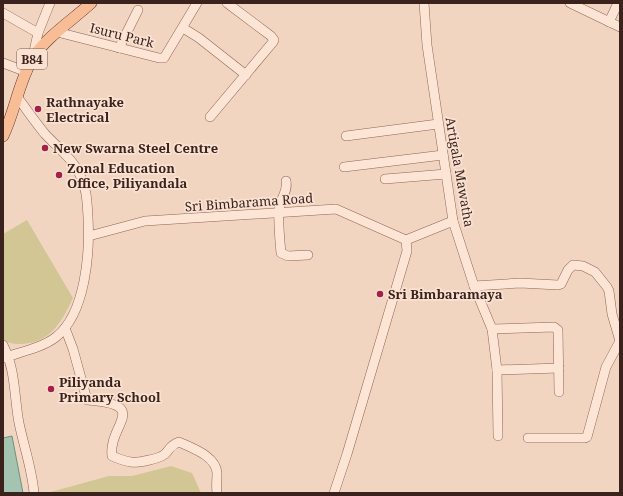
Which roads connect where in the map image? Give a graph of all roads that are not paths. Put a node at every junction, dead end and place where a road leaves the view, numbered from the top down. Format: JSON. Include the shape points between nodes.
{"nodes":[{"id":1,"x":50,"y":3,"type":"edge"},
{"id":2,"x":91,"y":3,"type":"edge"},
{"id":3,"x":197,"y":3,"type":"edge"},
{"id":4,"x":226,"y":3,"type":"edge"},
{"id":5,"x":424,"y":3,"type":"edge"},
{"id":6,"x":570,"y":3,"type":"edge"},
{"id":7,"x":618,"y":3,"type":"edge"},
{"id":8,"x":138,"y":10,"type":"dead end"},
{"id":9,"x":3,"y":13,"type":"edge"},
{"id":10,"x":609,"y":22,"type":"junction"},
{"id":11,"x":620,"y":27,"type":"edge"},
{"id":12,"x":183,"y":28,"type":"junction"},
{"id":13,"x":57,"y":32,"type":"junction"},
{"id":14,"x":38,"y":33,"type":"junction"},
{"id":15,"x":119,"y":48,"type":"junction"},
{"id":16,"x":33,"y":58,"type":"junction"},
{"id":17,"x":3,"y":63,"type":"edge"},
{"id":18,"x":27,"y":72,"type":"junction"},
{"id":19,"x":246,"y":75,"type":"junction"},
{"id":20,"x":18,"y":98,"type":"junction"},
{"id":21,"x":210,"y":117,"type":"dead end"},
{"id":22,"x":438,"y":124,"type":"junction"},
{"id":23,"x":3,"y":136,"type":"edge"},
{"id":24,"x":346,"y":136,"type":"dead end"},
{"id":25,"x":443,"y":155,"type":"junction"},
{"id":26,"x":344,"y":167,"type":"dead end"},
{"id":27,"x":446,"y":174,"type":"junction"},
{"id":28,"x":385,"y":179,"type":"dead end"},
{"id":29,"x":286,"y":181,"type":"dead end"},
{"id":30,"x":279,"y":213,"type":"junction"},
{"id":31,"x":453,"y":221,"type":"junction"},
{"id":32,"x":89,"y":236,"type":"junction"},
{"id":33,"x":406,"y":240,"type":"junction"},
{"id":34,"x":308,"y":255,"type":"dead end"},
{"id":35,"x":474,"y":286,"type":"junction"},
{"id":36,"x":65,"y":328,"type":"junction"},
{"id":37,"x":492,"y":329,"type":"junction"},
{"id":38,"x":3,"y":345,"type":"edge"},
{"id":39,"x":6,"y":357,"type":"edge"},
{"id":40,"x":559,"y":368,"type":"junction"},
{"id":41,"x":497,"y":370,"type":"junction"},
{"id":42,"x":559,"y":392,"type":"dead end"},
{"id":43,"x":498,"y":436,"type":"dead end"},
{"id":44,"x":528,"y":438,"type":"dead end"},
{"id":45,"x":34,"y":493,"type":"edge"},
{"id":46,"x":217,"y":493,"type":"edge"},
{"id":47,"x":334,"y":493,"type":"edge"}],
"edges":[{"from":1,"to":14,"type":"street"},
{"from":2,"to":13,"type":"main road","number":"B84"},
{"from":3,"to":12,"type":"street","name":"Isuru Park"},
{"from":4,"to":19,"type":"street","via":[[274,40]]},
{"from":5,"to":22,"type":"street","name":"Artigala Mawatha"},
{"from":6,"to":10,"type":"street"},
{"from":7,"to":10,"type":"street"},
{"from":8,"to":15,"type":"street"},
{"from":9,"to":14,"type":"street"},
{"from":10,"to":11,"type":"street"},
{"from":12,"to":15,"type":"street","name":"Isuru Park","via":[[164,58]]},
{"from":12,"to":19,"type":"street"},
{"from":13,"to":15,"type":"street","name":"Isuru Park"},
{"from":13,"to":16,"type":"main road","number":"B84"},
{"from":14,"to":16,"type":"street"},
{"from":16,"to":18,"type":"main road","number":"B84"},
{"from":17,"to":18,"type":"street"},
{"from":18,"to":20,"type":"main road","number":"B84"},
{"from":19,"to":21,"type":"street"},
{"from":20,"to":23,"type":"main road","number":"B84"},
{"from":20,"to":32,"type":"street","via":[[80,175],[86,192]]},
{"from":22,"to":24,"type":"street"},
{"from":22,"to":25,"type":"street","name":"Artigala Mawatha"},
{"from":25,"to":26,"type":"street"},
{"from":25,"to":27,"type":"street","name":"Artigala Mawatha"},
{"from":27,"to":28,"type":"street"},
{"from":27,"to":31,"type":"street","name":"Artigala Mawatha"},
{"from":29,"to":30,"type":"street","via":[[286,192],[279,206]]},
{"from":30,"to":32,"type":"street","name":"Sri Bimbarama Road","via":[[145,221]]},
{"from":30,"to":33,"type":"street","name":"Sri Bimbarama Road","via":[[336,209]]},
{"from":30,"to":34,"type":"street","via":[[281,253],[288,256]]},
{"from":31,"to":33,"type":"street"},
{"from":31,"to":35,"type":"street","name":"Artigala Mawatha"},
{"from":32,"to":36,"type":"street","via":[[86,270],[79,301]]},
{"from":33,"to":47,"type":"street","via":[[407,251],[348,454]]},
{"from":35,"to":37,"type":"street","name":"Artigala Mawatha"},
{"from":35,"to":44,"type":"street","via":[[520,283],[558,285],[563,282],[573,265],[583,266],[595,272],[609,291],[612,314],[620,341],[606,367],[587,436]]},
{"from":36,"to":39,"type":"street","via":[[46,343]]},
{"from":36,"to":46,"type":"street","via":[[87,400],[116,404],[122,409],[123,416],[111,448],[112,456],[133,462],[159,457],[172,444],[179,442],[206,455],[213,462],[217,472]]},
{"from":37,"to":40,"type":"street","via":[[556,328]]},
{"from":37,"to":41,"type":"street","name":"Artigala Mawatha"},
{"from":38,"to":39,"type":"street"},
{"from":39,"to":45,"type":"street","via":[[13,374],[19,422]]},
{"from":40,"to":41,"type":"street"},
{"from":40,"to":42,"type":"street"},
{"from":41,"to":43,"type":"street","name":"Artigala Mawatha"}]}
